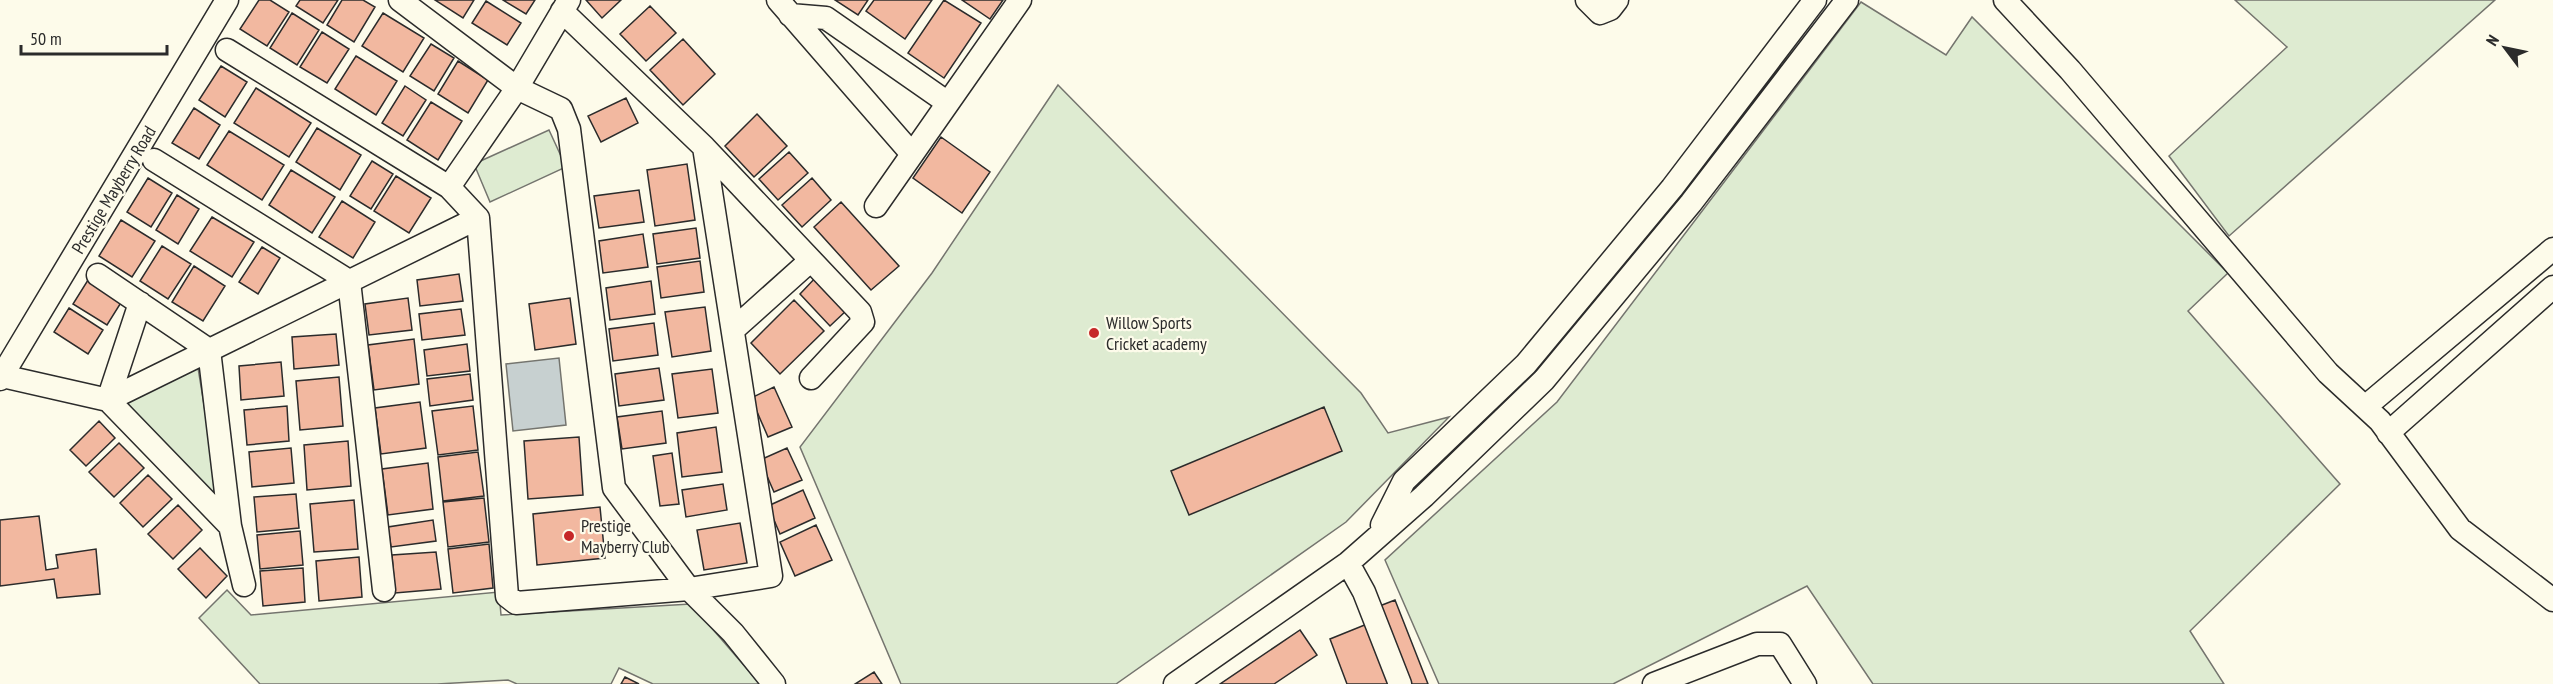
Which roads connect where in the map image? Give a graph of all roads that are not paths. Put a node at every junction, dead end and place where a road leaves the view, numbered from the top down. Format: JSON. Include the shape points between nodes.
{"nodes":[{"id":1,"x":227,"y":0,"type":"edge"},
{"id":2,"x":1020,"y":0,"type":"edge"},
{"id":3,"x":1587,"y":0,"type":"edge"},
{"id":4,"x":1617,"y":0,"type":"edge"},
{"id":5,"x":1815,"y":0,"type":"edge"},
{"id":6,"x":1846,"y":0,"type":"edge"},
{"id":7,"x":2005,"y":0,"type":"edge"},
{"id":8,"x":403,"y":1,"type":"edge"},
{"id":9,"x":565,"y":5,"type":"edge"},
{"id":10,"x":784,"y":7,"type":"edge"},
{"id":11,"x":226,"y":50,"type":"dead end"},
{"id":12,"x":517,"y":88,"type":"junction"},
{"id":13,"x":948,"y":103,"type":"junction"},
{"id":14,"x":704,"y":147,"type":"junction"},
{"id":15,"x":912,"y":154,"type":"junction"},
{"id":16,"x":154,"y":160,"type":"dead end"},
{"id":17,"x":449,"y":187,"type":"junction"},
{"id":18,"x":876,"y":206,"type":"dead end"},
{"id":19,"x":478,"y":218,"type":"junction"},
{"id":20,"x":2553,"y":249,"type":"edge"},
{"id":21,"x":811,"y":260,"type":"junction"},
{"id":22,"x":2528,"y":270,"type":"junction"},
{"id":23,"x":98,"y":275,"type":"dead end"},
{"id":24,"x":349,"y":281,"type":"junction"},
{"id":25,"x":2550,"y":290,"type":"edge"},
{"id":26,"x":140,"y":303,"type":"junction"},
{"id":27,"x":734,"y":329,"type":"junction"},
{"id":28,"x":209,"y":350,"type":"junction"},
{"id":29,"x":1,"y":377,"type":"edge"},
{"id":30,"x":811,"y":378,"type":"dead end"},
{"id":31,"x":108,"y":400,"type":"junction"},
{"id":32,"x":2365,"y":407,"type":"junction"},
{"id":33,"x":2388,"y":433,"type":"junction"},
{"id":34,"x":230,"y":526,"type":"junction"},
{"id":35,"x":1377,"y":534,"type":"junction"},
{"id":36,"x":1348,"y":563,"type":"junction"},
{"id":37,"x":244,"y":585,"type":"dead end"},
{"id":38,"x":689,"y":589,"type":"junction"},
{"id":39,"x":384,"y":590,"type":"dead end"},
{"id":40,"x":2553,"y":600,"type":"edge"},
{"id":41,"x":1687,"y":678,"type":"edge"},
{"id":42,"x":774,"y":684,"type":"edge"},
{"id":43,"x":1175,"y":684,"type":"edge"},
{"id":44,"x":1400,"y":684,"type":"edge"},
{"id":45,"x":1654,"y":684,"type":"edge"},
{"id":46,"x":1806,"y":684,"type":"edge"}],
"edges":[{"from":1,"to":29,"type":"street","name":"Prestige Mayberry Road"},
{"from":2,"to":13,"type":"street"},
{"from":3,"to":4,"type":"street","via":[[1600,13]]},
{"from":5,"to":35,"type":"street","via":[[1672,188],[1526,364],[1404,481]]},
{"from":6,"to":35,"type":"street","via":[[1691,203],[1544,380],[1424,496]]},
{"from":7,"to":32,"type":"street","via":[[2070,70],[2328,373]]},
{"from":8,"to":12,"type":"street"},
{"from":9,"to":12,"type":"street"},
{"from":9,"to":14,"type":"street"},
{"from":10,"to":13,"type":"street","via":[[826,18]]},
{"from":10,"to":15,"type":"street"},
{"from":11,"to":17,"type":"street"},
{"from":12,"to":17,"type":"street"},
{"from":12,"to":38,"type":"street","via":[[561,109],[569,129],[614,488]]},
{"from":13,"to":15,"type":"street"},
{"from":14,"to":21,"type":"street"},
{"from":14,"to":27,"type":"street"},
{"from":15,"to":18,"type":"street"},
{"from":16,"to":24,"type":"street"},
{"from":17,"to":19,"type":"street"},
{"from":19,"to":24,"type":"street"},
{"from":19,"to":38,"type":"street","via":[[507,596],[516,603]]},
{"from":20,"to":22,"type":"street"},
{"from":21,"to":27,"type":"street"},
{"from":21,"to":30,"type":"street","via":[[863,322]]},
{"from":22,"to":25,"type":"street"},
{"from":22,"to":32,"type":"street"},
{"from":23,"to":26,"type":"street"},
{"from":24,"to":28,"type":"street"},
{"from":24,"to":39,"type":"street"},
{"from":25,"to":33,"type":"street"},
{"from":26,"to":28,"type":"street"},
{"from":26,"to":31,"type":"street"},
{"from":27,"to":38,"type":"street","via":[[771,576]]},
{"from":28,"to":31,"type":"street"},
{"from":28,"to":34,"type":"street"},
{"from":29,"to":31,"type":"street"},
{"from":31,"to":34,"type":"street"},
{"from":32,"to":33,"type":"street"},
{"from":33,"to":40,"type":"street","via":[[2460,529]]},
{"from":34,"to":37,"type":"street"},
{"from":35,"to":36,"type":"street"},
{"from":36,"to":43,"type":"street"},
{"from":36,"to":44,"type":"street","via":[[1364,592]]},
{"from":38,"to":42,"type":"street","via":[[733,633]]},
{"from":41,"to":45,"type":"street"},
{"from":41,"to":46,"type":"street","via":[[1757,644],[1780,644]]}]}
